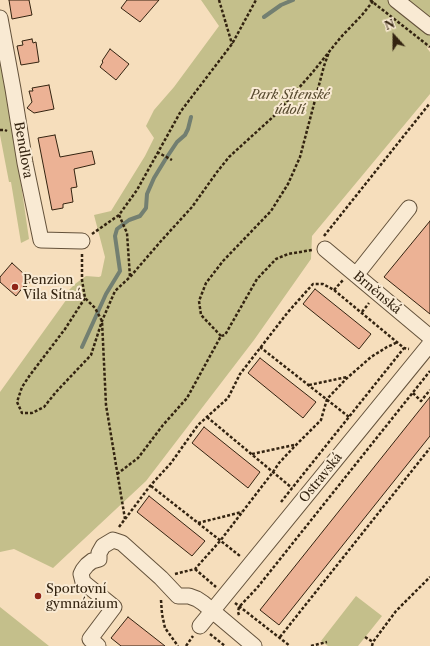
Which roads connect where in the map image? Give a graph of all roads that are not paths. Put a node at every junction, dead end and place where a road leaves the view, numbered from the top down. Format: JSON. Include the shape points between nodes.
{"nodes":[{"id":1,"x":396,"y":0,"type":"edge"},
{"id":2,"x":0,"y":18,"type":"edge"},
{"id":3,"x":430,"y":27,"type":"edge"},
{"id":4,"x":409,"y":208,"type":"dead end"},
{"id":5,"x":82,"y":241,"type":"road end"},
{"id":6,"x":325,"y":249,"type":"road end"},
{"id":7,"x":356,"y":275,"type":"junction"},
{"id":8,"x":430,"y":337,"type":"edge"},
{"id":9,"x":430,"y":344,"type":"edge"},
{"id":10,"x":213,"y":611,"type":"junction"},
{"id":11,"x":200,"y":626,"type":"road end"},
{"id":12,"x":98,"y":646,"type":"edge"},
{"id":13,"x":254,"y":646,"type":"edge"}],
"edges":[{"from":1,"to":3,"type":"street"},
{"from":2,"to":5,"type":"street","name":"Bendlova","via":[[24,163],[41,240]]},
{"from":4,"to":7,"type":"street"},
{"from":6,"to":7,"type":"street","name":"Brněnská"},
{"from":7,"to":8,"type":"street","name":"Brněnská"},
{"from":9,"to":10,"type":"street","name":"Ostravská"},
{"from":10,"to":11,"type":"street","name":"Ostravská"},
{"from":10,"to":12,"type":"street","via":[[197,599],[178,596],[122,543],[113,540],[103,546],[98,559],[87,565],[81,574],[83,582],[114,607],[90,639]]},
{"from":10,"to":13,"type":"street"}]}
